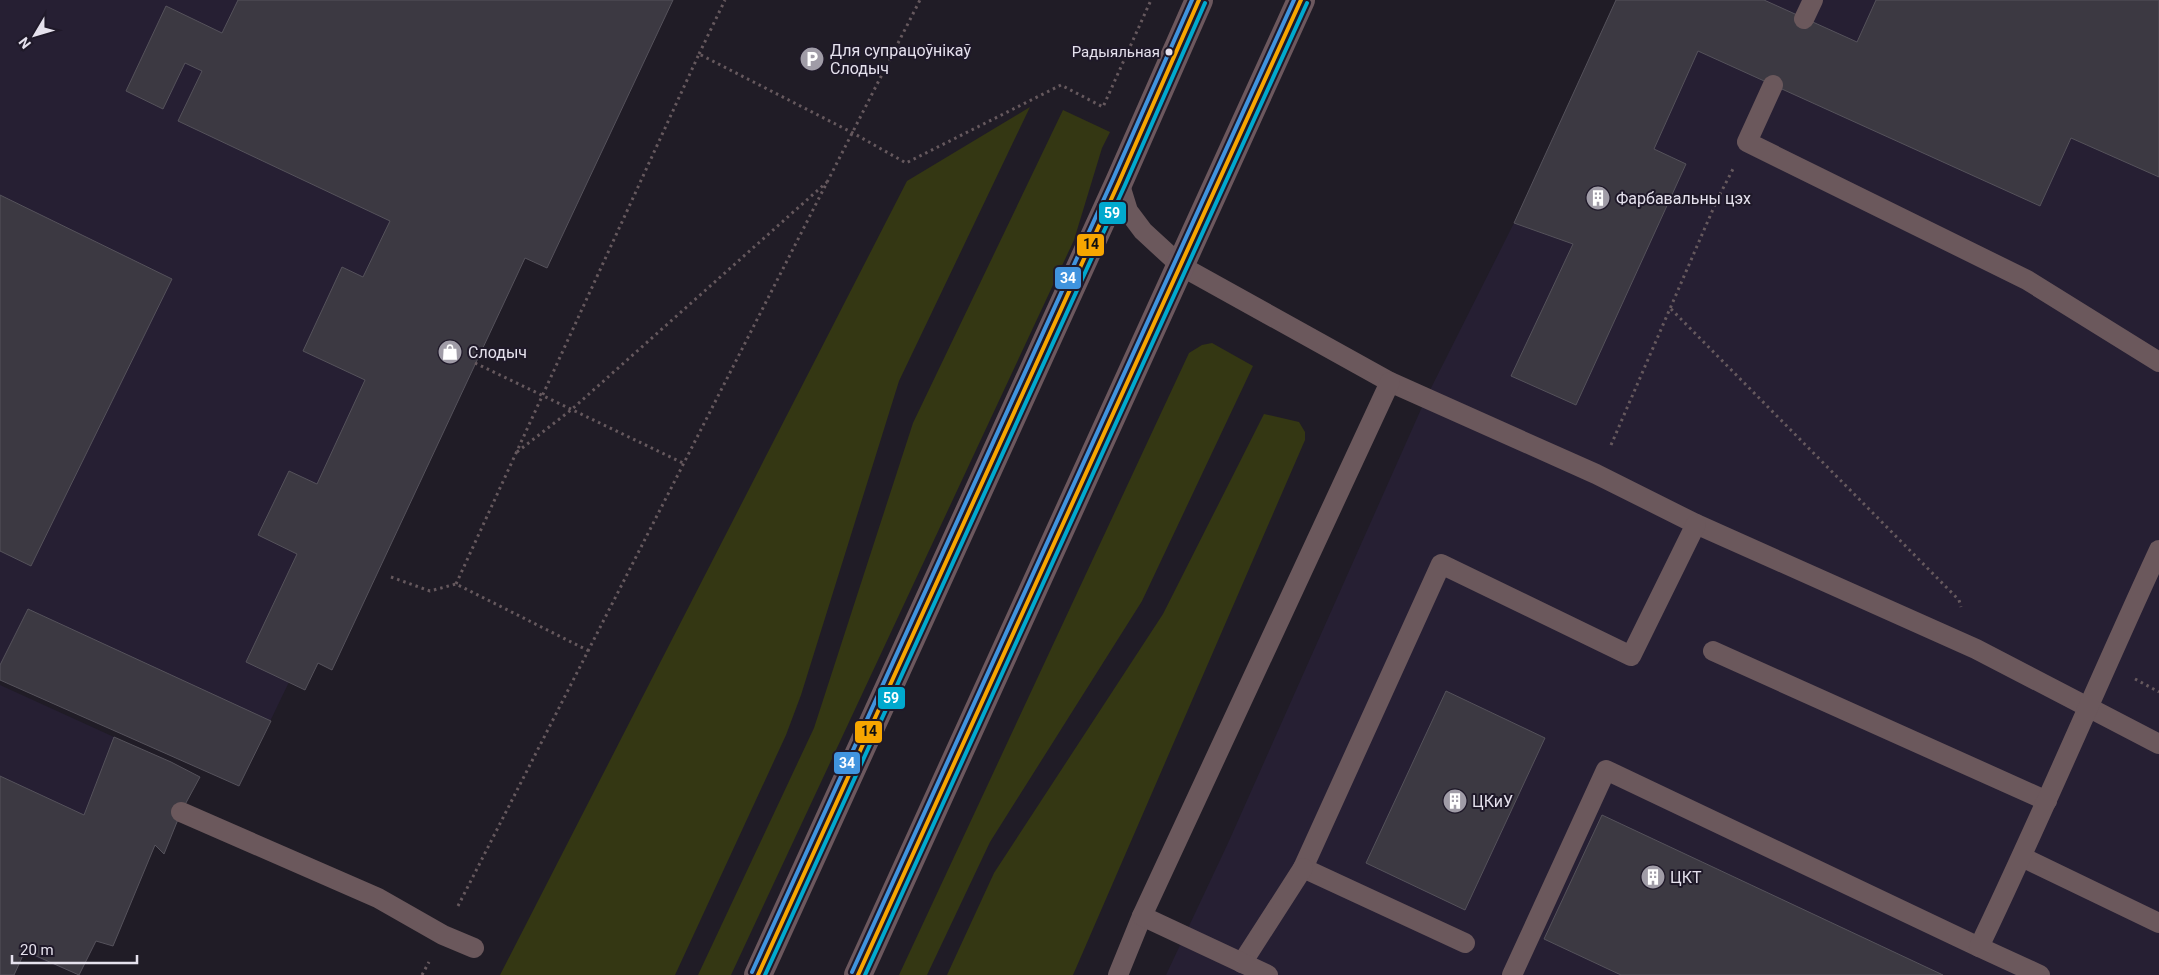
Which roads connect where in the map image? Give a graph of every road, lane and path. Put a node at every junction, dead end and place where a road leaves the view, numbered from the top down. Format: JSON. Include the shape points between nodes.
{"nodes":[{"id":1,"x":725,"y":0,"type":"edge"},
{"id":2,"x":920,"y":0,"type":"edge"},
{"id":3,"x":1151,"y":0,"type":"edge"},
{"id":4,"x":1199,"y":0,"type":"edge"},
{"id":5,"x":1301,"y":0,"type":"edge"},
{"id":6,"x":1813,"y":0,"type":"edge"},
{"id":7,"x":1804,"y":19,"type":"dead end"},
{"id":8,"x":699,"y":54,"type":"junction"},
{"id":9,"x":1773,"y":85,"type":"dead end"},
{"id":10,"x":853,"y":133,"type":"junction"},
{"id":11,"x":1746,"y":142,"type":"junction"},
{"id":12,"x":829,"y":180,"type":"junction"},
{"id":13,"x":1119,"y":182,"type":"junction"},
{"id":14,"x":1181,"y":266,"type":"junction"},
{"id":15,"x":1671,"y":309,"type":"junction"},
{"id":16,"x":2159,"y":362,"type":"edge"},
{"id":17,"x":475,"y":363,"type":"dead end"},
{"id":18,"x":1390,"y":382,"type":"junction"},
{"id":19,"x":542,"y":396,"type":"junction"},
{"id":20,"x":571,"y":410,"type":"junction"},
{"id":21,"x":516,"y":452,"type":"junction"},
{"id":22,"x":685,"y":464,"type":"junction"},
{"id":23,"x":1596,"y":474,"type":"junction"},
{"id":24,"x":1696,"y":524,"type":"junction"},
{"id":25,"x":2159,"y":550,"type":"edge"},
{"id":26,"x":391,"y":577,"type":"dead end"},
{"id":27,"x":456,"y":584,"type":"junction"},
{"id":28,"x":1976,"y":649,"type":"junction"},
{"id":29,"x":589,"y":651,"type":"junction"},
{"id":30,"x":1714,"y":651,"type":"dead end"},
{"id":31,"x":2088,"y":706,"type":"junction"},
{"id":32,"x":2159,"y":744,"type":"edge"},
{"id":33,"x":2047,"y":801,"type":"junction"},
{"id":34,"x":181,"y":812,"type":"dead end"},
{"id":35,"x":2022,"y":857,"type":"junction"},
{"id":36,"x":1304,"y":868,"type":"junction"},
{"id":37,"x":1142,"y":916,"type":"junction"},
{"id":38,"x":2159,"y":923,"type":"edge"},
{"id":39,"x":443,"y":935,"type":"junction"},
{"id":40,"x":1465,"y":943,"type":"dead end"},
{"id":41,"x":1979,"y":947,"type":"junction"},
{"id":42,"x":474,"y":948,"type":"dead end"},
{"id":43,"x":1242,"y":963,"type":"junction"},
{"id":44,"x":422,"y":975,"type":"edge"},
{"id":45,"x":758,"y":975,"type":"edge"},
{"id":46,"x":858,"y":975,"type":"edge"},
{"id":47,"x":1118,"y":975,"type":"edge"},
{"id":48,"x":1268,"y":975,"type":"edge"},
{"id":49,"x":1512,"y":975,"type":"edge"},
{"id":50,"x":2040,"y":975,"type":"edge"}],
"edges":[{"from":1,"to":8,"type":"path"},
{"from":2,"to":10,"type":"path"},
{"from":3,"to":10,"type":"path","via":[[1103,107],[1061,84],[906,163]]},
{"from":4,"to":13,"type":"main road"},
{"from":5,"to":14,"type":"main road"},
{"from":6,"to":7,"type":"lane"},
{"from":8,"to":10,"type":"path"},
{"from":8,"to":19,"type":"path"},
{"from":9,"to":11,"type":"lane"},
{"from":10,"to":12,"type":"path"},
{"from":11,"to":15,"type":"path","via":[[1717,200]]},
{"from":11,"to":16,"type":"lane","via":[[2028,280]]},
{"from":12,"to":20,"type":"path"},
{"from":12,"to":22,"type":"path"},
{"from":13,"to":14,"type":"lane","via":[[1128,211],[1143,232]]},
{"from":13,"to":45,"type":"main road"},
{"from":14,"to":18,"type":"lane"},
{"from":14,"to":46,"type":"main road"},
{"from":15,"to":23,"type":"path","via":[[1618,433]]},
{"from":15,"to":28,"type":"path","via":[[1959,600]]},
{"from":17,"to":19,"type":"path"},
{"from":18,"to":23,"type":"lane"},
{"from":18,"to":37,"type":"lane"},
{"from":19,"to":20,"type":"path"},
{"from":19,"to":21,"type":"path"},
{"from":20,"to":21,"type":"path"},
{"from":20,"to":22,"type":"path"},
{"from":21,"to":27,"type":"path"},
{"from":22,"to":29,"type":"path"},
{"from":23,"to":24,"type":"lane"},
{"from":24,"to":28,"type":"lane"},
{"from":24,"to":36,"type":"lane","via":[[1631,656],[1441,564]]},
{"from":25,"to":31,"type":"lane"},
{"from":26,"to":27,"type":"path","via":[[430,591]]},
{"from":27,"to":29,"type":"path"},
{"from":28,"to":31,"type":"lane"},
{"from":29,"to":39,"type":"path"},
{"from":30,"to":33,"type":"lane"},
{"from":31,"to":32,"type":"lane"},
{"from":31,"to":33,"type":"lane"},
{"from":33,"to":35,"type":"lane"},
{"from":34,"to":39,"type":"lane","via":[[378,898]]},
{"from":35,"to":38,"type":"lane"},
{"from":35,"to":41,"type":"lane"},
{"from":36,"to":40,"type":"lane"},
{"from":36,"to":43,"type":"lane"},
{"from":37,"to":43,"type":"lane"},
{"from":37,"to":47,"type":"lane"},
{"from":39,"to":42,"type":"lane"},
{"from":39,"to":44,"type":"path"},
{"from":41,"to":49,"type":"lane","via":[[1606,770]]},
{"from":41,"to":50,"type":"lane"},
{"from":43,"to":48,"type":"lane"}]}
